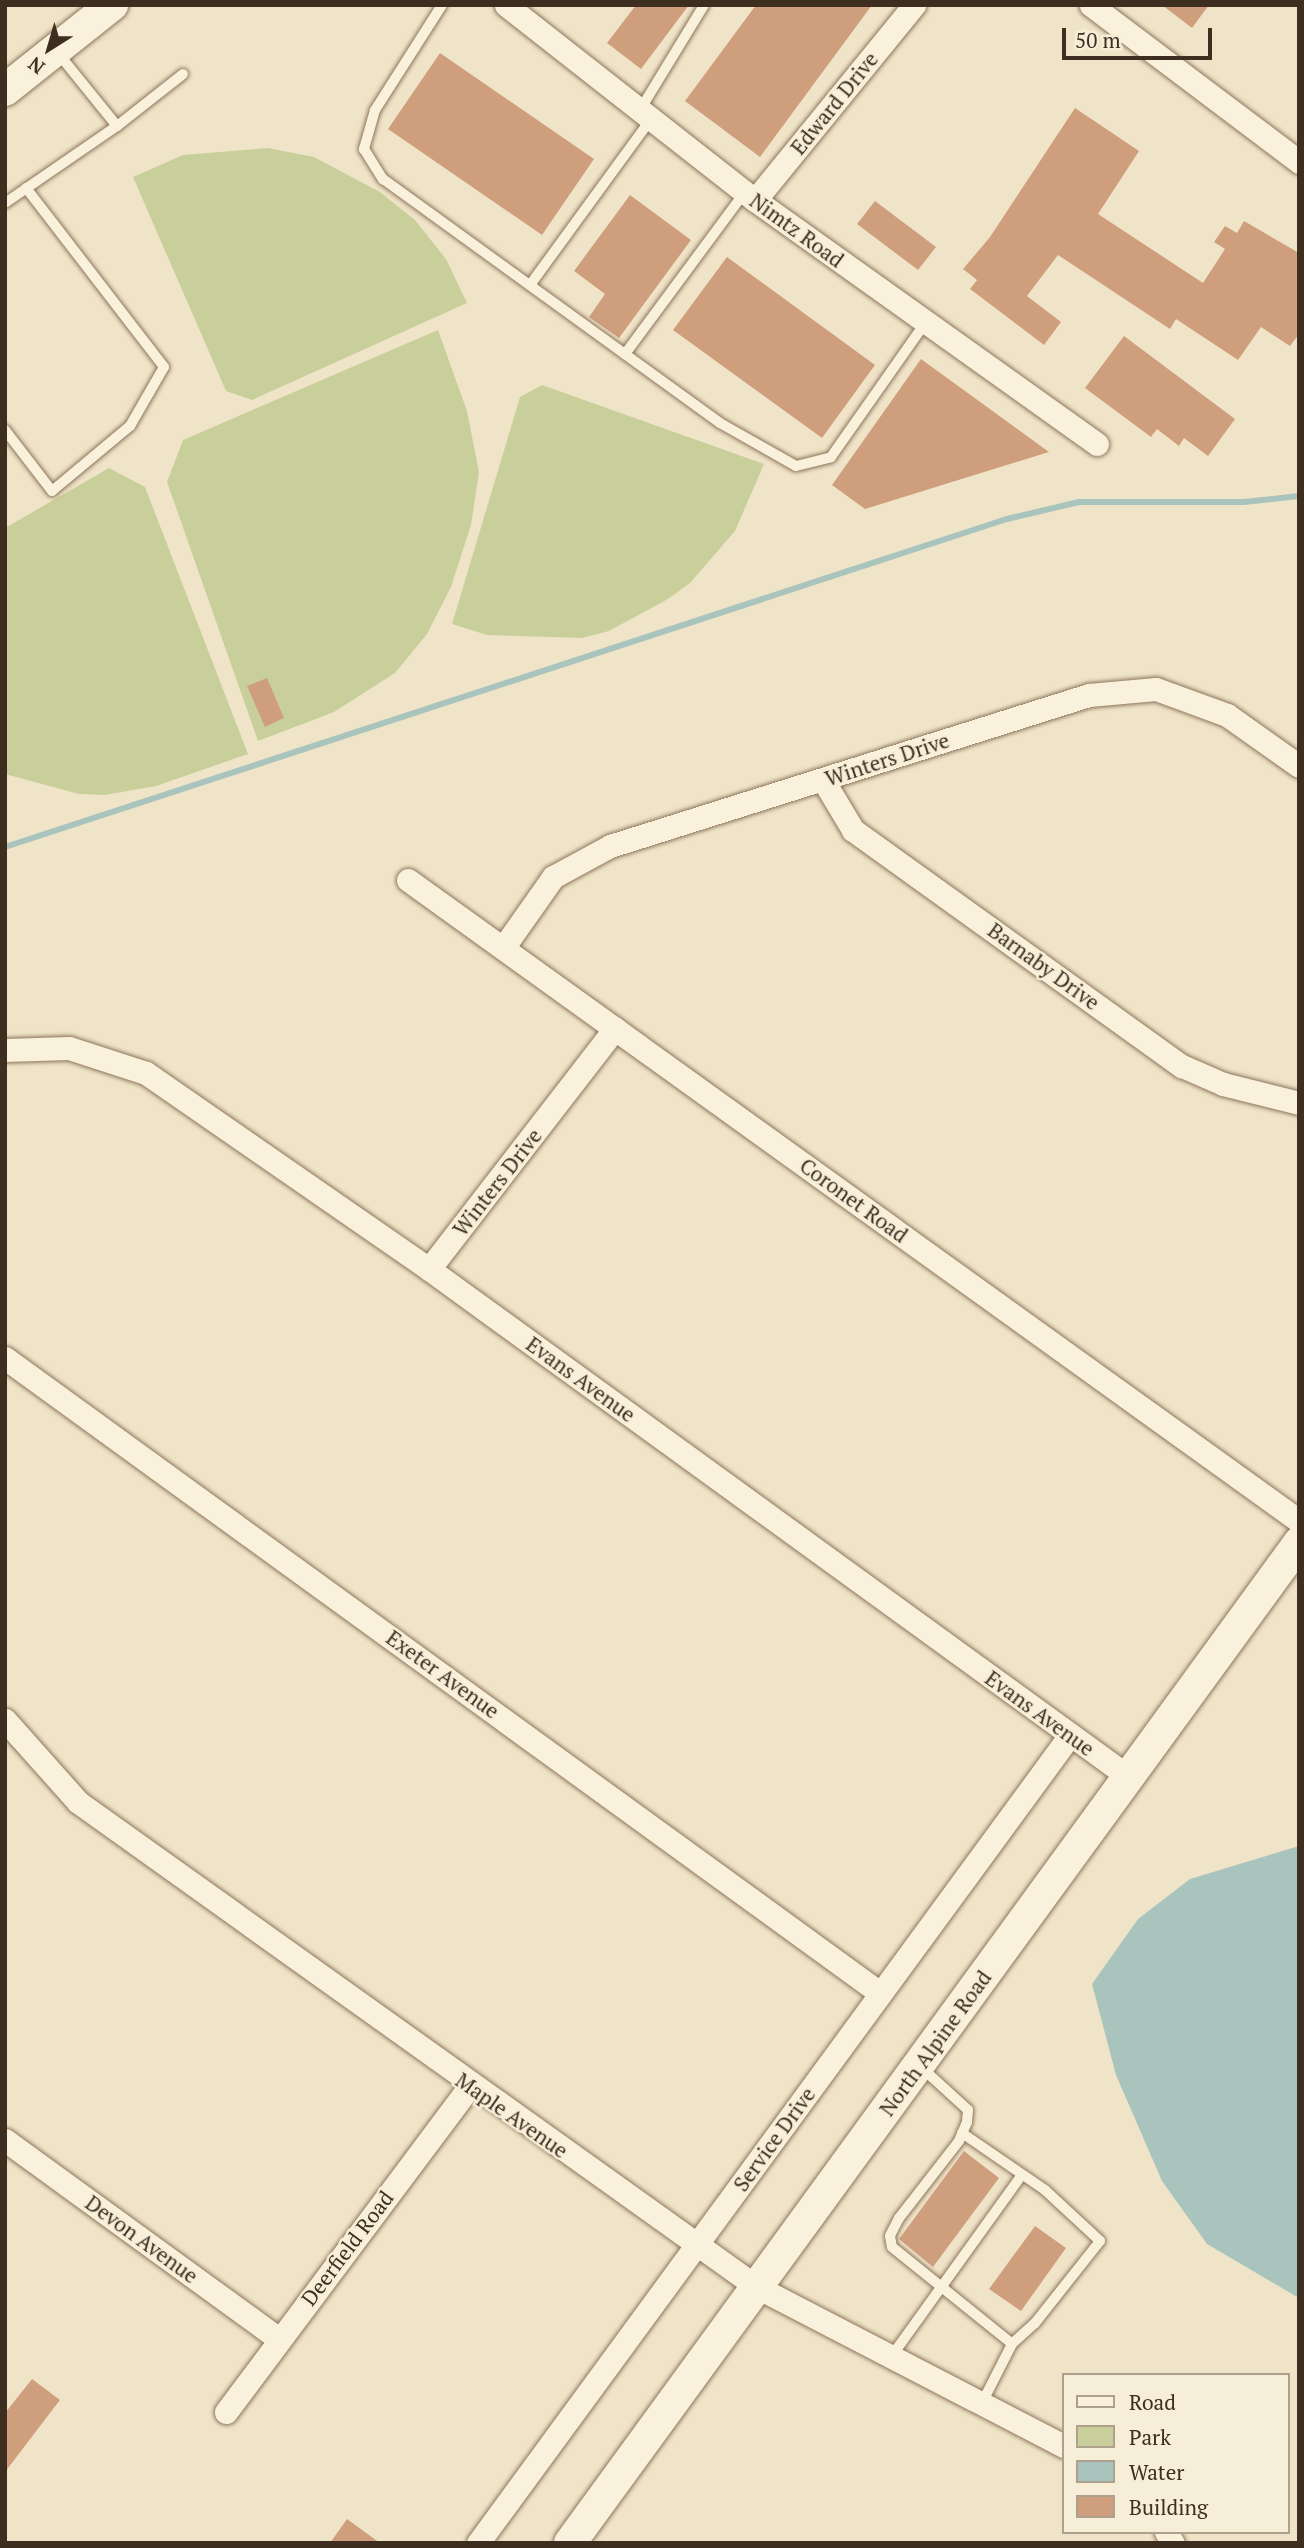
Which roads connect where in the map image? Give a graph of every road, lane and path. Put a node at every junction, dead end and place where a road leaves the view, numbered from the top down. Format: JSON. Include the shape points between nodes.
{"nodes":[{"id":1,"x":112,"y":5,"type":"edge"},
{"id":2,"x":442,"y":5,"type":"edge"},
{"id":3,"x":506,"y":5,"type":"edge"},
{"id":4,"x":704,"y":5,"type":"edge"},
{"id":5,"x":914,"y":5,"type":"edge"},
{"id":6,"x":1091,"y":5,"type":"edge"},
{"id":7,"x":55,"y":50,"type":"junction"},
{"id":8,"x":183,"y":74,"type":"dead end"},
{"id":9,"x":5,"y":90,"type":"edge"},
{"id":10,"x":645,"y":115,"type":"junction"},
{"id":11,"x":117,"y":126,"type":"junction"},
{"id":12,"x":1299,"y":162,"type":"edge"},
{"id":13,"x":26,"y":188,"type":"junction"},
{"id":14,"x":750,"y":196,"type":"junction"},
{"id":15,"x":5,"y":203,"type":"edge"},
{"id":16,"x":530,"y":285,"type":"junction"},
{"id":17,"x":926,"y":322,"type":"junction"},
{"id":18,"x":625,"y":354,"type":"junction"},
{"id":19,"x":5,"y":430,"type":"edge"},
{"id":20,"x":1097,"y":444,"type":"dead end"},
{"id":21,"x":1299,"y":766,"type":"edge"},
{"id":22,"x":823,"y":780,"type":"junction"},
{"id":23,"x":408,"y":880,"type":"dead end"},
{"id":24,"x":503,"y":948,"type":"junction"},
{"id":25,"x":615,"y":1027,"type":"junction"},
{"id":26,"x":5,"y":1050,"type":"edge"},
{"id":27,"x":1299,"y":1103,"type":"edge"},
{"id":28,"x":429,"y":1269,"type":"junction"},
{"id":29,"x":5,"y":1358,"type":"edge"},
{"id":30,"x":1299,"y":1521,"type":"edge"},
{"id":31,"x":1299,"y":1543,"type":"edge"},
{"id":32,"x":5,"y":1720,"type":"edge"},
{"id":33,"x":1070,"y":1735,"type":"junction"},
{"id":34,"x":1129,"y":1777,"type":"junction"},
{"id":35,"x":880,"y":1993,"type":"junction"},
{"id":36,"x":919,"y":2065,"type":"junction"},
{"id":37,"x":471,"y":2085,"type":"junction"},
{"id":38,"x":962,"y":2133,"type":"junction"},
{"id":39,"x":5,"y":2140,"type":"edge"},
{"id":40,"x":1022,"y":2175,"type":"junction"},
{"id":41,"x":697,"y":2245,"type":"junction"},
{"id":42,"x":757,"y":2287,"type":"junction"},
{"id":43,"x":941,"y":2290,"type":"junction"},
{"id":44,"x":278,"y":2338,"type":"junction"},
{"id":45,"x":1012,"y":2344,"type":"junction"},
{"id":46,"x":891,"y":2357,"type":"junction"},
{"id":47,"x":982,"y":2403,"type":"junction"},
{"id":48,"x":226,"y":2412,"type":"dead end"},
{"id":49,"x":1062,"y":2445,"type":"edge"},
{"id":50,"x":478,"y":2543,"type":"edge"},
{"id":51,"x":570,"y":2543,"type":"edge"}],
"edges":[{"from":1,"to":7,"type":"main road"},
{"from":2,"to":16,"type":"lane","via":[[375,110],[364,149],[383,179]]},
{"from":3,"to":10,"type":"street","name":"Nimtz Road"},
{"from":4,"to":10,"type":"lane"},
{"from":5,"to":14,"type":"street","name":"Edward Drive"},
{"from":6,"to":12,"type":"street"},
{"from":7,"to":9,"type":"main road"},
{"from":7,"to":11,"type":"lane"},
{"from":8,"to":11,"type":"lane"},
{"from":10,"to":14,"type":"street","name":"Nimtz Road"},
{"from":10,"to":16,"type":"lane"},
{"from":11,"to":13,"type":"lane"},
{"from":13,"to":15,"type":"lane"},
{"from":13,"to":19,"type":"lane","via":[[163,367],[130,426],[52,491]]},
{"from":14,"to":17,"type":"street","name":"Nimtz Road"},
{"from":14,"to":18,"type":"lane"},
{"from":16,"to":18,"type":"lane"},
{"from":17,"to":18,"type":"lane","via":[[831,457],[796,466],[729,429]]},
{"from":17,"to":20,"type":"street","name":"Nimtz Road"},
{"from":21,"to":22,"type":"street","name":"Winters Drive","via":[[1227,715],[1156,689],[1089,695]]},
{"from":22,"to":24,"type":"street","name":"Winters Drive","via":[[610,846],[552,877]]},
{"from":22,"to":27,"type":"street","name":"Barnaby Drive","via":[[853,830],[1182,1066],[1223,1084]]},
{"from":23,"to":24,"type":"street","name":"Coronet Road"},
{"from":24,"to":25,"type":"street","name":"Coronet Road"},
{"from":25,"to":28,"type":"street","name":"Winters Drive"},
{"from":25,"to":30,"type":"street","name":"Coronet Road"},
{"from":26,"to":28,"type":"street","name":"Evans Avenue","via":[[69,1048],[146,1073]]},
{"from":28,"to":33,"type":"street","name":"Evans Avenue"},
{"from":29,"to":35,"type":"street","name":"Exeter Avenue"},
{"from":31,"to":34,"type":"main road","name":"North Alpine Road"},
{"from":32,"to":37,"type":"street","name":"Maple Avenue","via":[[78,1802]]},
{"from":33,"to":34,"type":"street","name":"Evans Avenue"},
{"from":33,"to":35,"type":"street","name":"Service Drive"},
{"from":34,"to":36,"type":"main road","name":"North Alpine Road"},
{"from":35,"to":41,"type":"street","name":"Service Drive"},
{"from":36,"to":38,"type":"lane","via":[[968,2110]]},
{"from":36,"to":42,"type":"main road","name":"North Alpine Road"},
{"from":37,"to":41,"type":"street","name":"Maple Avenue"},
{"from":37,"to":44,"type":"street","name":"Deerfield Road"},
{"from":38,"to":40,"type":"lane"},
{"from":38,"to":43,"type":"lane","via":[[890,2236],[892,2246]]},
{"from":39,"to":44,"type":"street","name":"Devon Avenue"},
{"from":40,"to":43,"type":"lane"},
{"from":40,"to":45,"type":"lane","via":[[1100,2241],[1035,2323]]},
{"from":41,"to":42,"type":"street","name":"Maple Avenue"},
{"from":41,"to":50,"type":"street","name":"Service Drive"},
{"from":42,"to":46,"type":"street","name":"Maple Avenue"},
{"from":42,"to":51,"type":"main road","name":"North Alpine Road"},
{"from":43,"to":45,"type":"lane"},
{"from":43,"to":46,"type":"lane"},
{"from":44,"to":48,"type":"street","name":"Deerfield Road"},
{"from":45,"to":47,"type":"lane"},
{"from":46,"to":47,"type":"street","name":"Maple Avenue"},
{"from":47,"to":49,"type":"street","name":"Maple Avenue"}]}
